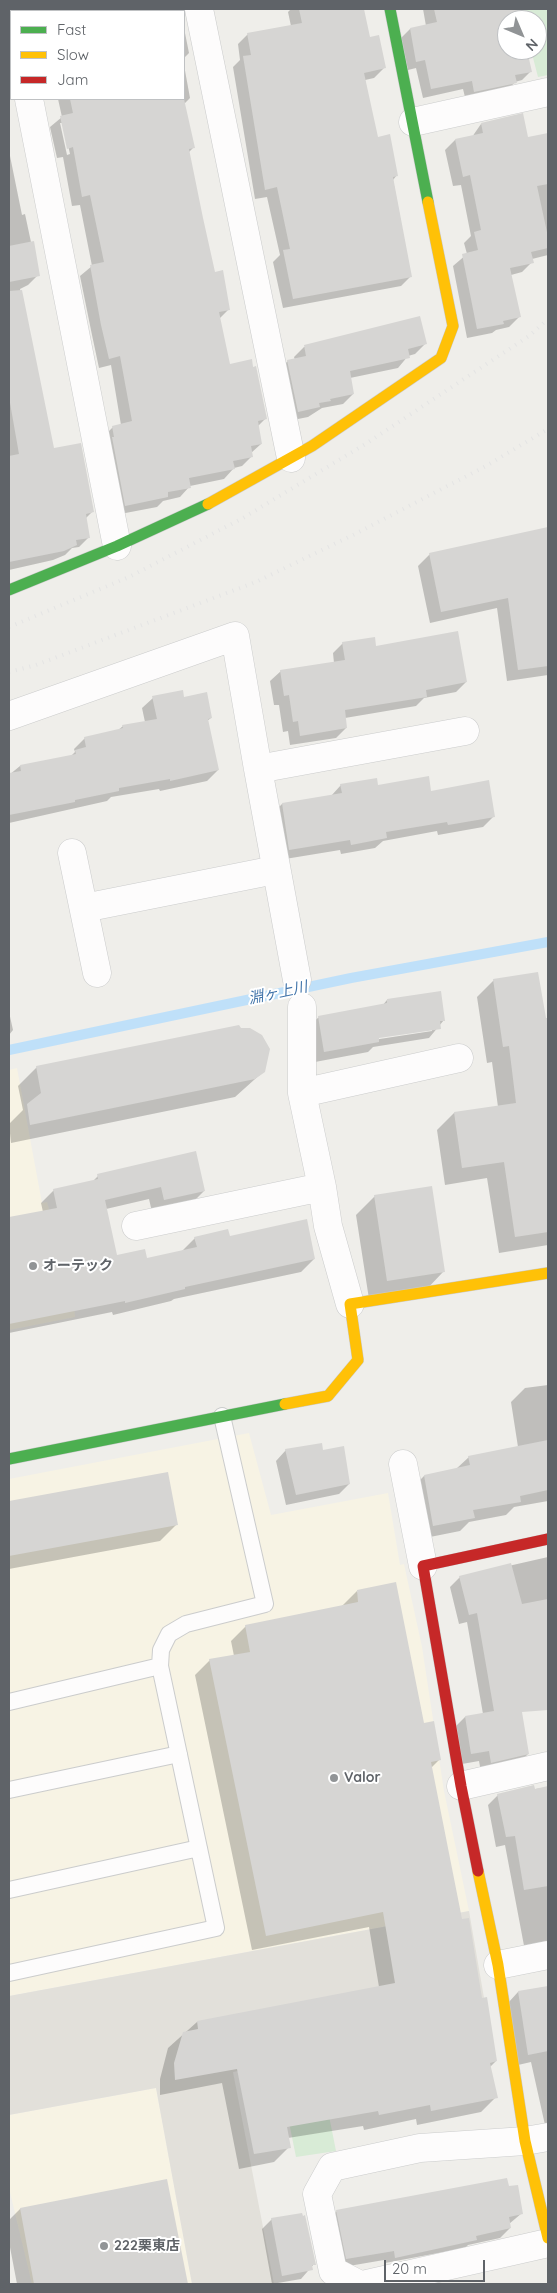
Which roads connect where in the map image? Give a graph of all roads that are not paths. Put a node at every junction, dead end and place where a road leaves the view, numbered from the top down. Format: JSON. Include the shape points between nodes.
{"nodes":[{"id":1,"x":199,"y":9,"type":"edge"},
{"id":2,"x":390,"y":9,"type":"edge"},
{"id":3,"x":548,"y":92,"type":"edge"},
{"id":4,"x":29,"y":100,"type":"edge"},
{"id":5,"x":413,"y":122,"type":"junction"},
{"id":6,"x":291,"y":458,"type":"junction"},
{"id":7,"x":116,"y":546,"type":"junction"},
{"id":8,"x":9,"y":590,"type":"edge"},
{"id":9,"x":9,"y":716,"type":"edge"},
{"id":10,"x":465,"y":731,"type":"dead end"},
{"id":11,"x":258,"y":770,"type":"junction"},
{"id":12,"x":72,"y":853,"type":"dead end"},
{"id":13,"x":275,"y":870,"type":"junction"},
{"id":14,"x":84,"y":908,"type":"junction"},
{"id":15,"x":97,"y":973,"type":"dead end"},
{"id":16,"x":297,"y":980,"type":"dead end"},
{"id":17,"x":302,"y":1007,"type":"dead end"},
{"id":18,"x":459,"y":1058,"type":"dead end"},
{"id":19,"x":302,"y":1093,"type":"junction"},
{"id":20,"x":322,"y":1187,"type":"junction"},
{"id":21,"x":136,"y":1226,"type":"dead end"},
{"id":22,"x":548,"y":1273,"type":"edge"},
{"id":23,"x":350,"y":1304,"type":"junction"},
{"id":24,"x":222,"y":1416,"type":"junction"},
{"id":25,"x":9,"y":1459,"type":"edge"},
{"id":26,"x":403,"y":1464,"type":"dead end"},
{"id":27,"x":548,"y":1539,"type":"edge"},
{"id":28,"x":423,"y":1566,"type":"junction"},
{"id":29,"x":160,"y":1666,"type":"junction"},
{"id":30,"x":9,"y":1702,"type":"edge"},
{"id":31,"x":179,"y":1754,"type":"junction"},
{"id":32,"x":548,"y":1766,"type":"edge"},
{"id":33,"x":461,"y":1786,"type":"junction"},
{"id":34,"x":9,"y":1790,"type":"edge"},
{"id":35,"x":199,"y":1848,"type":"junction"},
{"id":36,"x":9,"y":1890,"type":"edge"},
{"id":37,"x":548,"y":1955,"type":"edge"},
{"id":38,"x":498,"y":1965,"type":"junction"},
{"id":39,"x":9,"y":1973,"type":"edge"},
{"id":40,"x":536,"y":2139,"type":"edge"},
{"id":41,"x":548,"y":2238,"type":"edge"},
{"id":42,"x":548,"y":2243,"type":"edge"},
{"id":43,"x":358,"y":2284,"type":"edge"},
{"id":44,"x":367,"y":2284,"type":"edge"}],
"edges":[{"from":1,"to":6,"type":"street"},
{"from":2,"to":5,"type":"street"},
{"from":3,"to":5,"type":"street"},
{"from":4,"to":7,"type":"street"},
{"from":5,"to":6,"type":"street","via":[[453,326],[441,358]]},
{"from":6,"to":7,"type":"street","via":[[204,506]]},
{"from":7,"to":8,"type":"street"},
{"from":9,"to":11,"type":"street","via":[[235,636]]},
{"from":10,"to":11,"type":"street"},
{"from":11,"to":13,"type":"street"},
{"from":12,"to":14,"type":"street"},
{"from":13,"to":14,"type":"street"},
{"from":13,"to":16,"type":"street"},
{"from":14,"to":15,"type":"street"},
{"from":17,"to":19,"type":"street"},
{"from":18,"to":19,"type":"street"},
{"from":19,"to":20,"type":"street"},
{"from":20,"to":21,"type":"street"},
{"from":20,"to":23,"type":"street","via":[[328,1226]]},
{"from":22,"to":23,"type":"street"},
{"from":23,"to":24,"type":"street","via":[[358,1360],[328,1396]]},
{"from":24,"to":25,"type":"street"},
{"from":24,"to":29,"type":"lane","via":[[265,1604],[186,1624],[169,1634],[161,1650]]},
{"from":26,"to":28,"type":"street"},
{"from":27,"to":28,"type":"street"},
{"from":28,"to":33,"type":"street"},
{"from":29,"to":30,"type":"lane"},
{"from":29,"to":31,"type":"lane"},
{"from":31,"to":34,"type":"lane"},
{"from":31,"to":35,"type":"lane"},
{"from":32,"to":33,"type":"street"},
{"from":33,"to":38,"type":"street"},
{"from":35,"to":36,"type":"lane"},
{"from":35,"to":39,"type":"lane","via":[[216,1928]]},
{"from":37,"to":38,"type":"street"},
{"from":38,"to":40,"type":"street"},
{"from":40,"to":41,"type":"street"},
{"from":40,"to":43,"type":"street","via":[[420,2148],[332,2167],[317,2194],[333,2271]]},
{"from":42,"to":44,"type":"street"}]}
